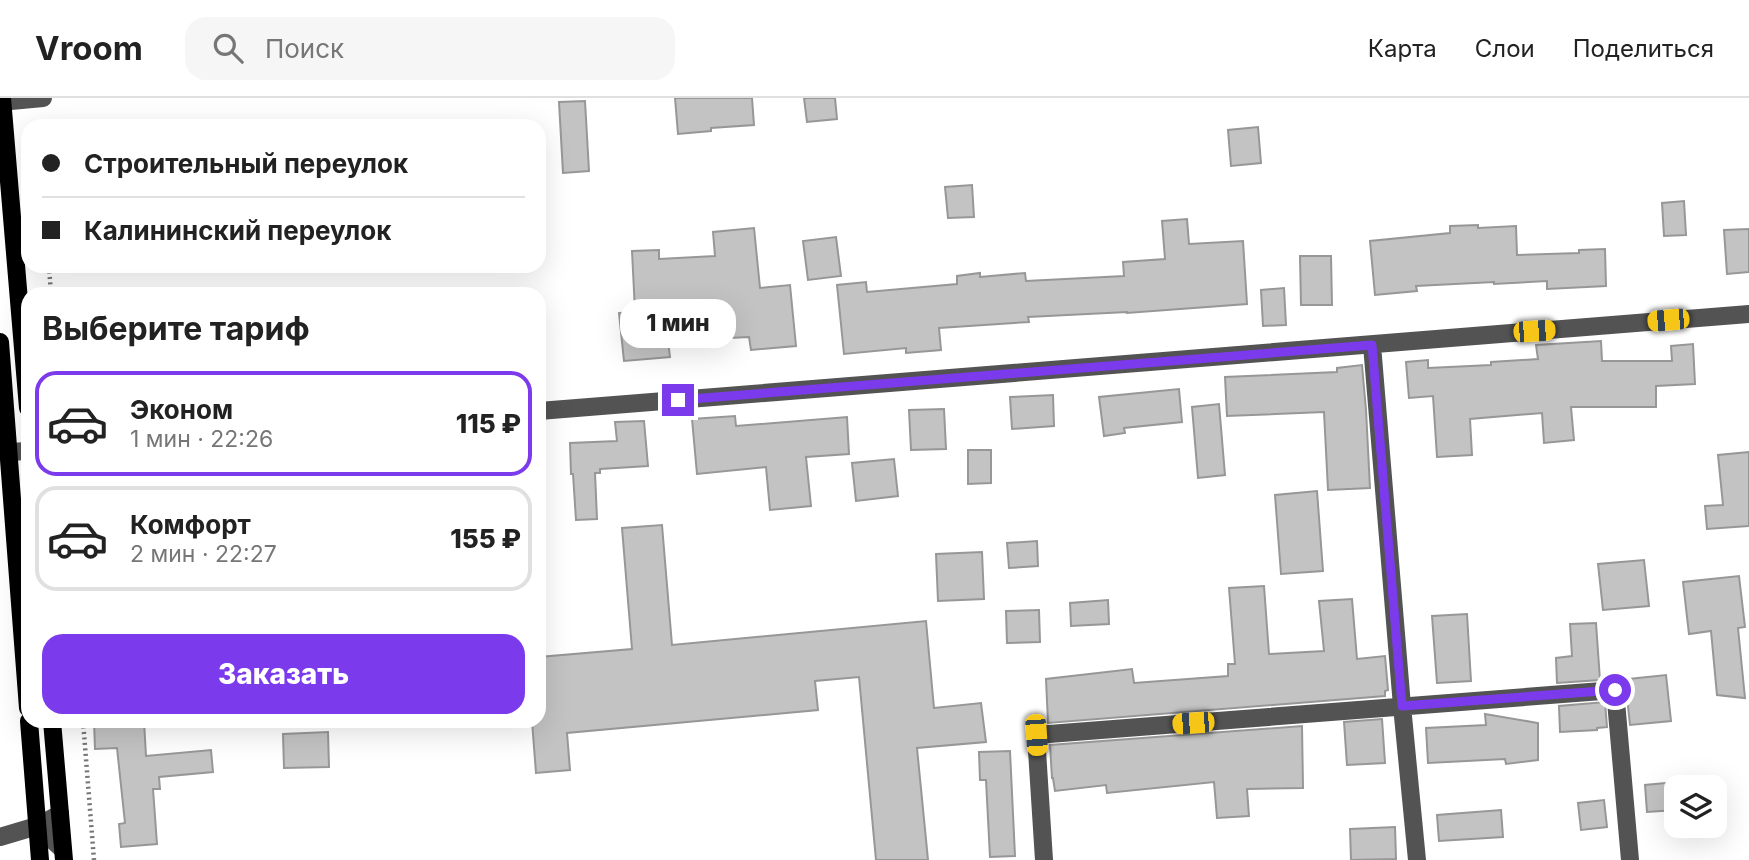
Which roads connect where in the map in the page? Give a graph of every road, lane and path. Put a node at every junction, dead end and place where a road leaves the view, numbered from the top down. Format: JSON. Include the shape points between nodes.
{"nodes":[{"id":1,"x":43,"y":98,"type":"edge"},
{"id":2,"x":2,"y":101,"type":"edge"},
{"id":3,"x":1749,"y":314,"type":"edge"},
{"id":4,"x":21,"y":325,"type":"edge"},
{"id":5,"x":0,"y":342,"type":"edge"},
{"id":6,"x":1372,"y":345,"type":"junction"},
{"id":7,"x":546,"y":410,"type":"edge"},
{"id":8,"x":21,"y":451,"type":"edge"},
{"id":9,"x":9,"y":452,"type":"junction"},
{"id":10,"x":21,"y":614,"type":"edge"},
{"id":11,"x":1402,"y":706,"type":"junction"},
{"id":12,"x":30,"y":728,"type":"edge"},
{"id":13,"x":53,"y":728,"type":"edge"},
{"id":14,"x":84,"y":728,"type":"edge"},
{"id":15,"x":60,"y":814,"type":"junction"},
{"id":16,"x":37,"y":826,"type":"junction"},
{"id":17,"x":0,"y":837,"type":"edge"},
{"id":18,"x":64,"y":855,"type":"edge"},
{"id":19,"x":40,"y":860,"type":"edge"},
{"id":20,"x":94,"y":860,"type":"edge"},
{"id":21,"x":1044,"y":860,"type":"edge"},
{"id":22,"x":1417,"y":860,"type":"edge"},
{"id":23,"x":1630,"y":860,"type":"edge"}],
"edges":[{"from":1,"to":2,"type":"street"},
{"from":2,"to":4,"type":"main road"},
{"from":3,"to":6,"type":"street"},
{"from":5,"to":9,"type":"main road"},
{"from":6,"to":7,"type":"street"},
{"from":6,"to":11,"type":"street"},
{"from":8,"to":9,"type":"street"},
{"from":9,"to":10,"type":"main road"},
{"from":11,"to":21,"type":"street","via":[[1036,735]]},
{"from":11,"to":22,"type":"street"},
{"from":11,"to":23,"type":"street","via":[[1615,690]]},
{"from":12,"to":16,"type":"main road"},
{"from":13,"to":15,"type":"main road"},
{"from":14,"to":20,"type":"path"},
{"from":15,"to":16,"type":"street"},
{"from":15,"to":18,"type":"main road"},
{"from":16,"to":17,"type":"street"},
{"from":16,"to":18,"type":"street"},
{"from":16,"to":19,"type":"main road"}]}
